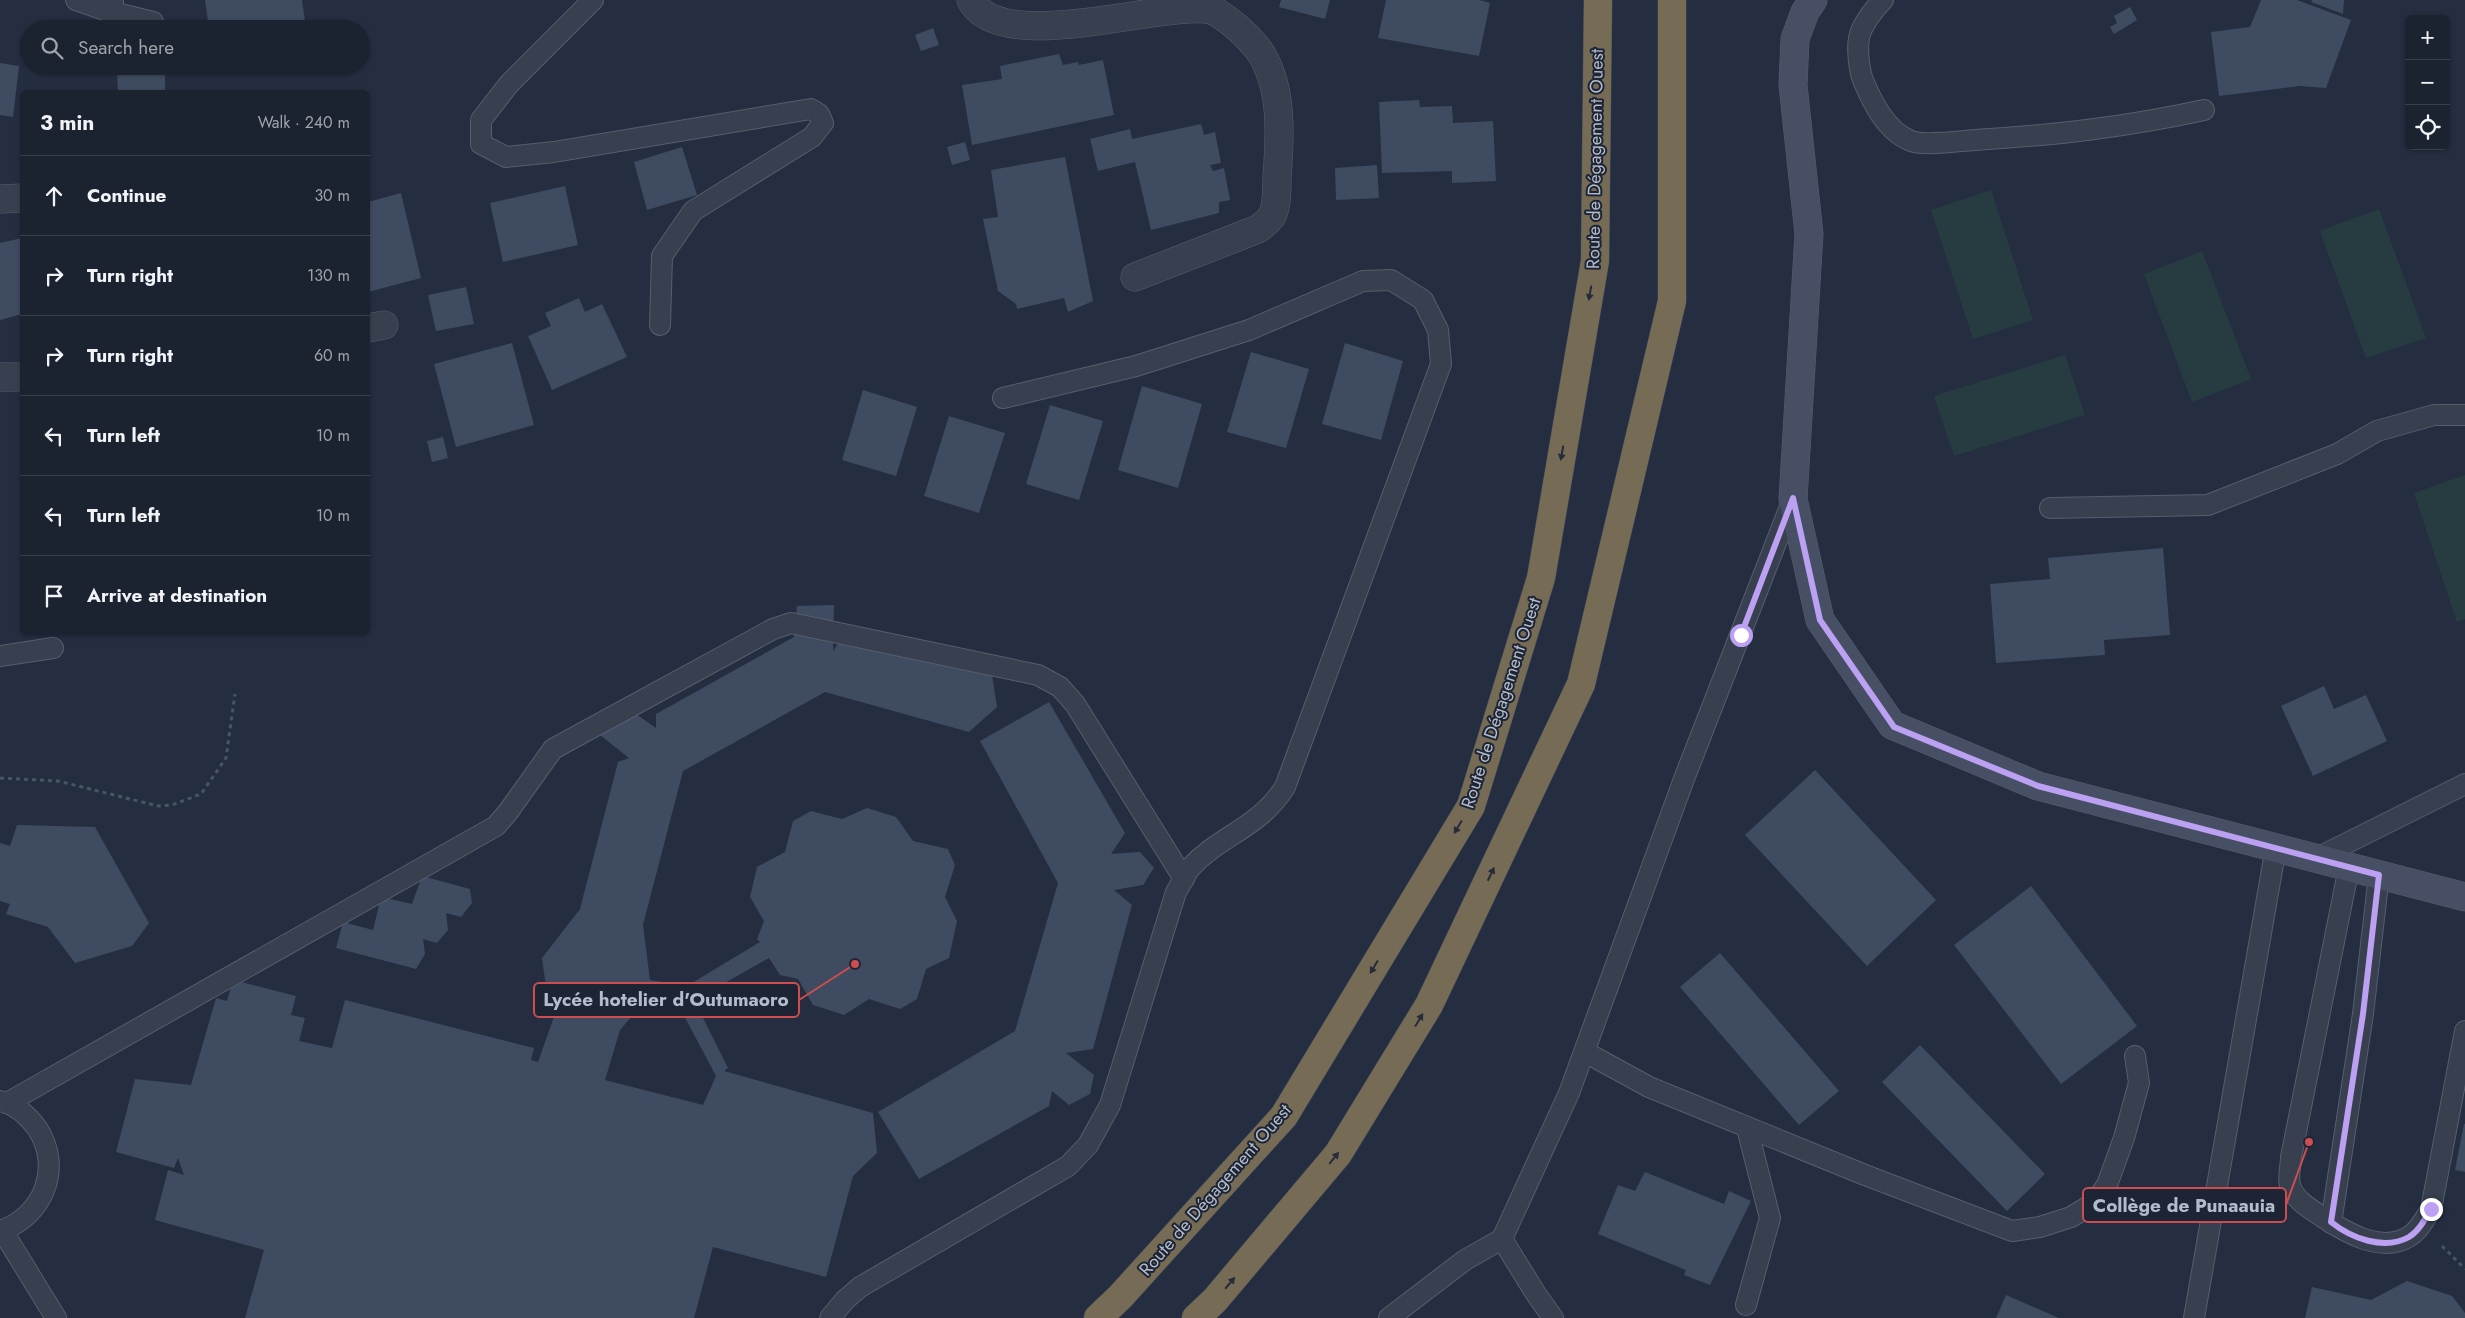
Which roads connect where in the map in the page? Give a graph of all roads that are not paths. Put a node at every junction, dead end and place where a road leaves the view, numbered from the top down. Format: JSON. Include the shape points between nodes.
{"nodes":[{"id":1,"x":76,"y":0,"type":"edge"},
{"id":2,"x":593,"y":0,"type":"edge"},
{"id":3,"x":971,"y":0,"type":"edge"},
{"id":4,"x":1598,"y":0,"type":"edge"},
{"id":5,"x":1672,"y":0,"type":"edge"},
{"id":6,"x":1813,"y":0,"type":"edge"},
{"id":7,"x":1883,"y":0,"type":"edge"},
{"id":8,"x":109,"y":6,"type":"edge"},
{"id":9,"x":148,"y":20,"type":"edge"},
{"id":10,"x":2204,"y":110,"type":"dead end"},
{"id":11,"x":20,"y":198,"type":"edge"},
{"id":12,"x":0,"y":200,"type":"edge"},
{"id":13,"x":1135,"y":277,"type":"dead end"},
{"id":14,"x":660,"y":325,"type":"dead end"},
{"id":15,"x":0,"y":377,"type":"edge"},
{"id":16,"x":20,"y":377,"type":"edge"},
{"id":17,"x":1003,"y":398,"type":"dead end"},
{"id":18,"x":2465,"y":414,"type":"edge"},
{"id":19,"x":1793,"y":498,"type":"junction"},
{"id":20,"x":2050,"y":508,"type":"dead end"},
{"id":21,"x":53,"y":648,"type":"dead end"},
{"id":22,"x":0,"y":656,"type":"edge"},
{"id":23,"x":2465,"y":784,"type":"edge"},
{"id":24,"x":2276,"y":847,"type":"junction"},
{"id":25,"x":2317,"y":858,"type":"junction"},
{"id":26,"x":2348,"y":867,"type":"junction"},
{"id":27,"x":2379,"y":875,"type":"junction"},
{"id":28,"x":1184,"y":879,"type":"junction"},
{"id":29,"x":2465,"y":897,"type":"edge"},
{"id":30,"x":2465,"y":1031,"type":"edge"},
{"id":31,"x":1586,"y":1052,"type":"junction"},
{"id":32,"x":2135,"y":1056,"type":"dead end"},
{"id":33,"x":3,"y":1102,"type":"edge"},
{"id":34,"x":1747,"y":1128,"type":"junction"},
{"id":35,"x":2331,"y":1222,"type":"junction"},
{"id":36,"x":1,"y":1230,"type":"edge"},
{"id":37,"x":1502,"y":1239,"type":"junction"},
{"id":38,"x":1746,"y":1305,"type":"dead end"},
{"id":39,"x":56,"y":1318,"type":"edge"},
{"id":40,"x":830,"y":1318,"type":"edge"},
{"id":41,"x":1098,"y":1318,"type":"edge"},
{"id":42,"x":1196,"y":1318,"type":"edge"},
{"id":43,"x":1389,"y":1318,"type":"edge"},
{"id":44,"x":1553,"y":1318,"type":"edge"},
{"id":45,"x":2194,"y":1318,"type":"edge"}],
"edges":[{"from":1,"to":8,"type":"lane"},
{"from":2,"to":14,"type":"lane","via":[[510,84],[481,120],[480,144],[506,157],[554,152],[803,110],[819,114],[823,123],[812,137],[694,212],[662,256]]},
{"from":3,"to":13,"type":"street","via":[[974,6],[993,18],[1024,23],[1084,19],[1194,4],[1229,20],[1258,49],[1276,97],[1280,130],[1272,215],[1258,228]]},
{"from":4,"to":41,"type":"highway","name":"Route de Dégagement Ouest","one_way":true,"via":[[1595,261],[1541,578],[1471,806],[1284,1116]]},
{"from":42,"to":5,"type":"highway","one_way":true,"via":[[1215,1300],[1343,1146],[1429,1005],[1581,684],[1672,301]]},
{"from":6,"to":19,"type":"main road","via":[[1795,39],[1793,85],[1809,234]]},
{"from":7,"to":10,"type":"lane","via":[[1859,38],[1861,75],[1874,107],[1892,127],[1911,141],[2062,135],[2140,124]]},
{"from":8,"to":9,"type":"lane"},
{"from":11,"to":12,"type":"street"},
{"from":15,"to":16,"type":"street"},
{"from":17,"to":28,"type":"lane","via":[[1136,366],[1249,330],[1363,281],[1392,280],[1423,300],[1438,330],[1440,364],[1285,787],[1273,805],[1201,859],[1189,869]]},
{"from":18,"to":20,"type":"lane","via":[[2434,415],[2377,431],[2337,454],[2208,505]]},
{"from":19,"to":24,"type":"main road","via":[[1820,620],[1892,725],[2038,786]]},
{"from":19,"to":31,"type":"lane","via":[[1684,779]]},
{"from":21,"to":22,"type":"lane"},
{"from":23,"to":25,"type":"lane"},
{"from":24,"to":25,"type":"main road"},
{"from":24,"to":45,"type":"lane"},
{"from":25,"to":26,"type":"main road"},
{"from":26,"to":27,"type":"main road"},
{"from":26,"to":35,"type":"lane","via":[[2291,1157],[2290,1187],[2300,1202]]},
{"from":27,"to":29,"type":"main road"},
{"from":27,"to":35,"type":"lane","via":[[2363,1014]]},
{"from":28,"to":33,"type":"lane","via":[[1076,704],[1060,687],[1038,675],[791,622],[553,749],[496,826]]},
{"from":28,"to":40,"type":"lane","via":[[1176,892],[1110,1105],[1088,1145],[1068,1166],[860,1287]]},
{"from":30,"to":35,"type":"lane","via":[[2431,1209],[2421,1225],[2409,1237],[2388,1242],[2362,1240]]},
{"from":31,"to":34,"type":"lane","via":[[1649,1087]]},
{"from":31,"to":37,"type":"lane"},
{"from":32,"to":34,"type":"lane","via":[[2139,1082],[2107,1185],[2094,1203],[2071,1217],[2040,1227],[2012,1231]]},
{"from":33,"to":36,"type":"lane","via":[[30,1118],[45,1140],[50,1168],[43,1195],[27,1217]]},
{"from":34,"to":38,"type":"lane","via":[[1770,1218]]},
{"from":36,"to":39,"type":"lane"},
{"from":37,"to":43,"type":"lane","via":[[1465,1260]]},
{"from":37,"to":44,"type":"lane"}]}
